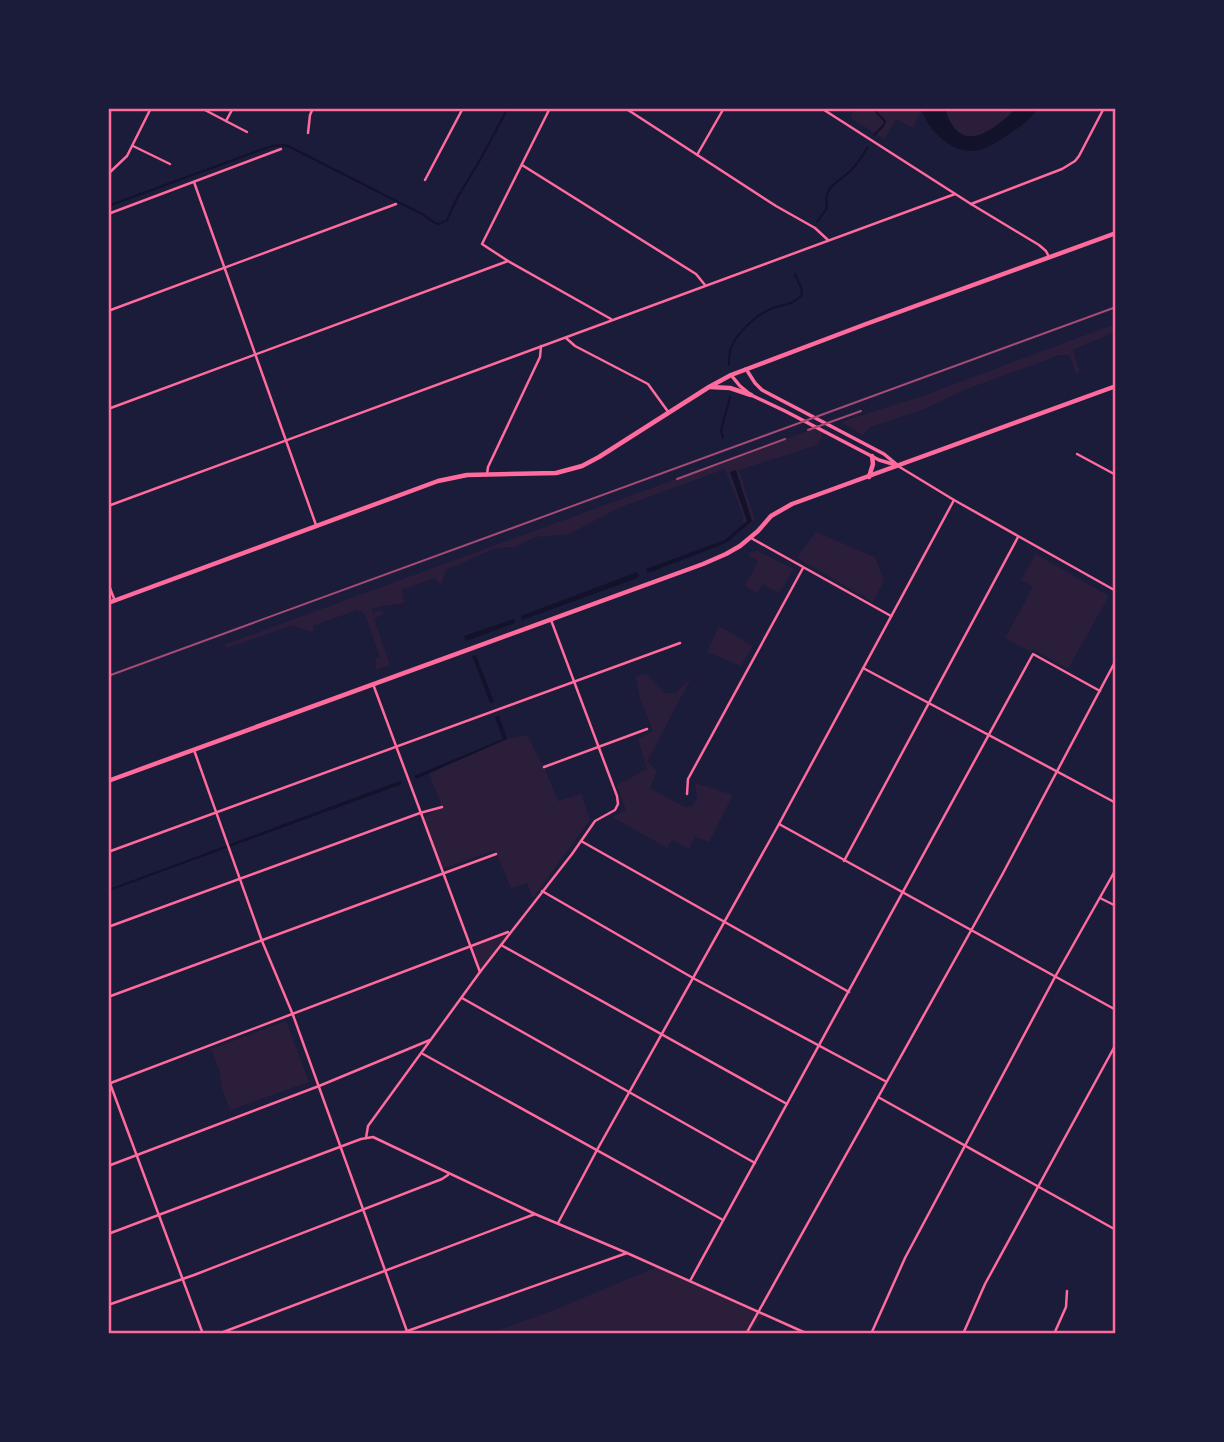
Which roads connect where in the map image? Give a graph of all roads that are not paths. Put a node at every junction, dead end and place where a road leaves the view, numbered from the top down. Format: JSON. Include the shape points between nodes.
{"nodes":[{"id":1,"x":151,"y":108,"type":"edge"},
{"id":2,"x":201,"y":108,"type":"edge"},
{"id":3,"x":233,"y":108,"type":"edge"},
{"id":4,"x":313,"y":108,"type":"edge"},
{"id":5,"x":463,"y":108,"type":"edge"},
{"id":6,"x":550,"y":108,"type":"edge"},
{"id":7,"x":625,"y":108,"type":"edge"},
{"id":8,"x":724,"y":108,"type":"edge"},
{"id":9,"x":821,"y":108,"type":"edge"},
{"id":10,"x":1104,"y":108,"type":"edge"},
{"id":11,"x":226,"y":122,"type":"junction"},
{"id":12,"x":247,"y":132,"type":"dead end"},
{"id":13,"x":308,"y":133,"type":"dead end"},
{"id":14,"x":133,"y":146,"type":"junction"},
{"id":15,"x":281,"y":149,"type":"dead end"},
{"id":16,"x":697,"y":155,"type":"junction"},
{"id":17,"x":170,"y":164,"type":"dead end"},
{"id":18,"x":522,"y":165,"type":"junction"},
{"id":19,"x":108,"y":174,"type":"edge"},
{"id":20,"x":425,"y":180,"type":"dead end"},
{"id":21,"x":194,"y":182,"type":"junction"},
{"id":22,"x":955,"y":194,"type":"junction"},
{"id":23,"x":396,"y":204,"type":"dead end"},
{"id":24,"x":971,"y":204,"type":"junction"},
{"id":25,"x":108,"y":214,"type":"edge"},
{"id":26,"x":1115,"y":233,"type":"edge"},
{"id":27,"x":828,"y":240,"type":"junction"},
{"id":28,"x":1049,"y":257,"type":"junction"},
{"id":29,"x":508,"y":261,"type":"junction"},
{"id":30,"x":224,"y":268,"type":"junction"},
{"id":31,"x":705,"y":285,"type":"junction"},
{"id":32,"x":108,"y":311,"type":"edge"},
{"id":33,"x":612,"y":320,"type":"junction"},
{"id":34,"x":566,"y":337,"type":"junction"},
{"id":35,"x":541,"y":346,"type":"junction"},
{"id":36,"x":256,"y":355,"type":"junction"},
{"id":37,"x":746,"y":369,"type":"junction"},
{"id":38,"x":731,"y":375,"type":"junction"},
{"id":39,"x":1115,"y":386,"type":"edge"},
{"id":40,"x":709,"y":387,"type":"junction"},
{"id":41,"x":751,"y":395,"type":"junction"},
{"id":42,"x":108,"y":410,"type":"edge"},
{"id":43,"x":668,"y":413,"type":"junction"},
{"id":44,"x":286,"y":440,"type":"junction"},
{"id":45,"x":1077,"y":454,"type":"dead end"},
{"id":46,"x":872,"y":456,"type":"junction"},
{"id":47,"x":898,"y":466,"type":"junction"},
{"id":48,"x":487,"y":474,"type":"junction"},
{"id":49,"x":1115,"y":475,"type":"edge"},
{"id":50,"x":869,"y":477,"type":"junction"},
{"id":51,"x":954,"y":500,"type":"junction"},
{"id":52,"x":108,"y":506,"type":"edge"},
{"id":53,"x":317,"y":527,"type":"junction"},
{"id":54,"x":1018,"y":537,"type":"junction"},
{"id":55,"x":751,"y":538,"type":"junction"},
{"id":56,"x":803,"y":568,"type":"junction"},
{"id":57,"x":108,"y":583,"type":"edge"},
{"id":58,"x":1115,"y":591,"type":"edge"},
{"id":59,"x":115,"y":601,"type":"junction"},
{"id":60,"x":108,"y":604,"type":"edge"},
{"id":61,"x":891,"y":616,"type":"junction"},
{"id":62,"x":551,"y":620,"type":"junction"},
{"id":63,"x":680,"y":643,"type":"dead end"},
{"id":64,"x":1115,"y":660,"type":"edge"},
{"id":65,"x":863,"y":668,"type":"junction"},
{"id":66,"x":574,"y":680,"type":"junction"},
{"id":67,"x":373,"y":684,"type":"junction"},
{"id":68,"x":1100,"y":691,"type":"junction"},
{"id":69,"x":928,"y":703,"type":"junction"},
{"id":70,"x":647,"y":729,"type":"dead end"},
{"id":71,"x":990,"y":735,"type":"junction"},
{"id":72,"x":395,"y":746,"type":"junction"},
{"id":73,"x":598,"y":747,"type":"junction"},
{"id":74,"x":194,"y":750,"type":"junction"},
{"id":75,"x":544,"y":767,"type":"dead end"},
{"id":76,"x":1057,"y":772,"type":"junction"},
{"id":77,"x":108,"y":781,"type":"edge"},
{"id":78,"x":687,"y":794,"type":"dead end"},
{"id":79,"x":1115,"y":803,"type":"edge"},
{"id":80,"x":442,"y":807,"type":"dead end"},
{"id":81,"x":216,"y":812,"type":"junction"},
{"id":82,"x":420,"y":813,"type":"junction"},
{"id":83,"x":779,"y":824,"type":"junction"},
{"id":84,"x":581,"y":841,"type":"junction"},
{"id":85,"x":108,"y":852,"type":"edge"},
{"id":86,"x":496,"y":855,"type":"dead end"},
{"id":87,"x":844,"y":861,"type":"junction"},
{"id":88,"x":1115,"y":869,"type":"edge"},
{"id":89,"x":444,"y":875,"type":"junction"},
{"id":90,"x":241,"y":879,"type":"junction"},
{"id":91,"x":542,"y":891,"type":"junction"},
{"id":92,"x":903,"y":893,"type":"junction"},
{"id":93,"x":1100,"y":898,"type":"junction"},
{"id":94,"x":1115,"y":906,"type":"edge"},
{"id":95,"x":725,"y":921,"type":"junction"},
{"id":96,"x":108,"y":927,"type":"edge"},
{"id":97,"x":511,"y":931,"type":"junction"},
{"id":98,"x":970,"y":931,"type":"junction"},
{"id":99,"x":262,"y":941,"type":"junction"},
{"id":100,"x":501,"y":944,"type":"junction"},
{"id":101,"x":471,"y":947,"type":"junction"},
{"id":102,"x":480,"y":972,"type":"junction"},
{"id":103,"x":1055,"y":977,"type":"junction"},
{"id":104,"x":693,"y":978,"type":"junction"},
{"id":105,"x":849,"y":992,"type":"junction"},
{"id":106,"x":108,"y":997,"type":"edge"},
{"id":107,"x":462,"y":998,"type":"junction"},
{"id":108,"x":1115,"y":1010,"type":"edge"},
{"id":109,"x":293,"y":1015,"type":"junction"},
{"id":110,"x":662,"y":1035,"type":"junction"},
{"id":111,"x":430,"y":1040,"type":"junction"},
{"id":112,"x":1115,"y":1044,"type":"edge"},
{"id":113,"x":820,"y":1045,"type":"junction"},
{"id":114,"x":422,"y":1053,"type":"junction"},
{"id":115,"x":108,"y":1078,"type":"edge"},
{"id":116,"x":886,"y":1082,"type":"junction"},
{"id":117,"x":109,"y":1084,"type":"edge"},
{"id":118,"x":319,"y":1086,"type":"junction"},
{"id":119,"x":630,"y":1093,"type":"junction"},
{"id":120,"x":878,"y":1097,"type":"junction"},
{"id":121,"x":787,"y":1104,"type":"junction"},
{"id":122,"x":366,"y":1138,"type":"junction"},
{"id":123,"x":966,"y":1145,"type":"junction"},
{"id":124,"x":340,"y":1147,"type":"junction"},
{"id":125,"x":597,"y":1150,"type":"junction"},
{"id":126,"x":137,"y":1155,"type":"junction"},
{"id":127,"x":755,"y":1163,"type":"junction"},
{"id":128,"x":108,"y":1166,"type":"edge"},
{"id":129,"x":449,"y":1174,"type":"junction"},
{"id":130,"x":1039,"y":1186,"type":"junction"},
{"id":131,"x":362,"y":1209,"type":"junction"},
{"id":132,"x":535,"y":1214,"type":"junction"},
{"id":133,"x":159,"y":1215,"type":"junction"},
{"id":134,"x":723,"y":1220,"type":"junction"},
{"id":135,"x":558,"y":1223,"type":"junction"},
{"id":136,"x":1115,"y":1230,"type":"edge"},
{"id":137,"x":108,"y":1234,"type":"edge"},
{"id":138,"x":627,"y":1253,"type":"junction"},
{"id":139,"x":386,"y":1271,"type":"junction"},
{"id":140,"x":182,"y":1279,"type":"junction"},
{"id":141,"x":690,"y":1281,"type":"junction"},
{"id":142,"x":1067,"y":1291,"type":"dead end"},
{"id":143,"x":108,"y":1305,"type":"edge"},
{"id":144,"x":758,"y":1311,"type":"junction"},
{"id":145,"x":407,"y":1332,"type":"edge"},
{"id":146,"x":202,"y":1334,"type":"edge"},
{"id":147,"x":218,"y":1334,"type":"edge"},
{"id":148,"x":399,"y":1334,"type":"edge"},
{"id":149,"x":746,"y":1334,"type":"edge"},
{"id":150,"x":808,"y":1334,"type":"edge"},
{"id":151,"x":871,"y":1334,"type":"edge"},
{"id":152,"x":964,"y":1334,"type":"edge"},
{"id":153,"x":1054,"y":1334,"type":"edge"}],
"edges":[{"from":1,"to":14,"type":"street"},
{"from":2,"to":11,"type":"street"},
{"from":3,"to":11,"type":"street"},
{"from":4,"to":13,"type":"street"},
{"from":5,"to":20,"type":"street"},
{"from":6,"to":18,"type":"street"},
{"from":7,"to":16,"type":"street"},
{"from":8,"to":16,"type":"street"},
{"from":9,"to":22,"type":"street"},
{"from":10,"to":24,"type":"street","via":[[1075,161]]},
{"from":11,"to":12,"type":"street"},
{"from":14,"to":17,"type":"street"},
{"from":14,"to":19,"type":"street"},
{"from":15,"to":21,"type":"street"},
{"from":16,"to":27,"type":"street"},
{"from":18,"to":29,"type":"street","via":[[482,244]]},
{"from":18,"to":31,"type":"street","via":[[696,274]]},
{"from":21,"to":25,"type":"street"},
{"from":21,"to":30,"type":"street"},
{"from":22,"to":24,"type":"street"},
{"from":22,"to":27,"type":"street"},
{"from":23,"to":30,"type":"street"},
{"from":24,"to":28,"type":"street","via":[[1039,245]]},
{"from":26,"to":28,"type":"main road"},
{"from":27,"to":31,"type":"street"},
{"from":28,"to":37,"type":"main road"},
{"from":29,"to":33,"type":"street"},
{"from":29,"to":36,"type":"street"},
{"from":30,"to":32,"type":"street"},
{"from":30,"to":36,"type":"street"},
{"from":31,"to":33,"type":"street"},
{"from":33,"to":34,"type":"street"},
{"from":34,"to":35,"type":"street"},
{"from":34,"to":43,"type":"street","via":[[648,384]]},
{"from":35,"to":44,"type":"street"},
{"from":35,"to":48,"type":"street"},
{"from":36,"to":42,"type":"street"},
{"from":36,"to":44,"type":"street"},
{"from":37,"to":38,"type":"main road"},
{"from":37,"to":47,"type":"street","via":[[762,390],[884,454]]},
{"from":38,"to":40,"type":"main road"},
{"from":38,"to":41,"type":"street"},
{"from":39,"to":47,"type":"main road"},
{"from":40,"to":41,"type":"main road"},
{"from":40,"to":43,"type":"main road"},
{"from":41,"to":46,"type":"street"},
{"from":43,"to":48,"type":"main road","via":[[568,471]]},
{"from":44,"to":52,"type":"street"},
{"from":44,"to":53,"type":"street"},
{"from":45,"to":49,"type":"street"},
{"from":46,"to":47,"type":"street"},
{"from":46,"to":50,"type":"main road"},
{"from":47,"to":50,"type":"main road"},
{"from":47,"to":51,"type":"street"},
{"from":48,"to":53,"type":"main road","via":[[438,481]]},
{"from":50,"to":55,"type":"main road","via":[[792,504]]},
{"from":51,"to":54,"type":"street"},
{"from":51,"to":61,"type":"street"},
{"from":53,"to":59,"type":"main road"},
{"from":54,"to":58,"type":"street"},
{"from":54,"to":69,"type":"street"},
{"from":55,"to":56,"type":"street"},
{"from":55,"to":62,"type":"main road","via":[[726,554]]},
{"from":56,"to":61,"type":"street"},
{"from":56,"to":78,"type":"street","via":[[688,779]]},
{"from":57,"to":59,"type":"street"},
{"from":59,"to":60,"type":"main road"},
{"from":61,"to":65,"type":"street"},
{"from":62,"to":66,"type":"street"},
{"from":62,"to":67,"type":"main road"},
{"from":63,"to":66,"type":"street"},
{"from":64,"to":68,"type":"street"},
{"from":65,"to":69,"type":"street"},
{"from":65,"to":83,"type":"street"},
{"from":66,"to":72,"type":"street"},
{"from":66,"to":73,"type":"street"},
{"from":67,"to":72,"type":"street"},
{"from":67,"to":74,"type":"main road"},
{"from":68,"to":71,"type":"street","via":[[1033,654]]},
{"from":68,"to":76,"type":"street"},
{"from":69,"to":71,"type":"street"},
{"from":69,"to":87,"type":"street"},
{"from":70,"to":73,"type":"street"},
{"from":71,"to":76,"type":"street"},
{"from":71,"to":92,"type":"street"},
{"from":72,"to":81,"type":"street"},
{"from":72,"to":82,"type":"street"},
{"from":73,"to":75,"type":"street"},
{"from":73,"to":84,"type":"street","via":[[618,804],[595,821]]},
{"from":74,"to":77,"type":"main road"},
{"from":74,"to":81,"type":"street"},
{"from":76,"to":79,"type":"street"},
{"from":76,"to":98,"type":"street"},
{"from":80,"to":82,"type":"street"},
{"from":81,"to":85,"type":"street"},
{"from":81,"to":90,"type":"street"},
{"from":82,"to":89,"type":"street"},
{"from":82,"to":90,"type":"street"},
{"from":83,"to":87,"type":"street"},
{"from":83,"to":95,"type":"street"},
{"from":84,"to":91,"type":"street"},
{"from":84,"to":95,"type":"street"},
{"from":86,"to":89,"type":"street"},
{"from":87,"to":92,"type":"street"},
{"from":88,"to":93,"type":"street"},
{"from":89,"to":99,"type":"street"},
{"from":89,"to":101,"type":"street"},
{"from":90,"to":96,"type":"street"},
{"from":90,"to":99,"type":"street"},
{"from":91,"to":97,"type":"street"},
{"from":91,"to":104,"type":"street"},
{"from":92,"to":98,"type":"street"},
{"from":92,"to":105,"type":"street"},
{"from":93,"to":94,"type":"street"},
{"from":93,"to":103,"type":"street"},
{"from":95,"to":104,"type":"street"},
{"from":95,"to":105,"type":"street"},
{"from":97,"to":100,"type":"street"},
{"from":97,"to":101,"type":"street"},
{"from":98,"to":103,"type":"street"},
{"from":98,"to":116,"type":"street"},
{"from":99,"to":106,"type":"street"},
{"from":99,"to":109,"type":"street"},
{"from":100,"to":102,"type":"street"},
{"from":100,"to":110,"type":"street"},
{"from":101,"to":102,"type":"street"},
{"from":101,"to":109,"type":"street"},
{"from":102,"to":107,"type":"street"},
{"from":103,"to":108,"type":"street"},
{"from":103,"to":123,"type":"street"},
{"from":104,"to":110,"type":"street"},
{"from":104,"to":113,"type":"street"},
{"from":105,"to":113,"type":"street"},
{"from":107,"to":111,"type":"street"},
{"from":107,"to":119,"type":"street"},
{"from":109,"to":117,"type":"street"},
{"from":109,"to":118,"type":"street"},
{"from":110,"to":119,"type":"street"},
{"from":110,"to":121,"type":"street"},
{"from":111,"to":114,"type":"street"},
{"from":111,"to":118,"type":"street"},
{"from":112,"to":130,"type":"street"},
{"from":113,"to":116,"type":"street"},
{"from":113,"to":121,"type":"street"},
{"from":114,"to":122,"type":"street","via":[[368,1126]]},
{"from":114,"to":125,"type":"street"},
{"from":115,"to":117,"type":"street"},
{"from":116,"to":120,"type":"street"},
{"from":117,"to":126,"type":"street"},
{"from":118,"to":124,"type":"street"},
{"from":118,"to":126,"type":"street"},
{"from":119,"to":125,"type":"street"},
{"from":119,"to":127,"type":"street"},
{"from":120,"to":123,"type":"street"},
{"from":120,"to":144,"type":"street"},
{"from":121,"to":127,"type":"street"},
{"from":122,"to":124,"type":"street"},
{"from":122,"to":129,"type":"street","via":[[381,1140]]},
{"from":123,"to":130,"type":"street"},
{"from":123,"to":151,"type":"street","via":[[905,1258]]},
{"from":124,"to":131,"type":"street"},
{"from":124,"to":133,"type":"street"},
{"from":125,"to":134,"type":"street"},
{"from":125,"to":135,"type":"street"},
{"from":126,"to":128,"type":"street"},
{"from":126,"to":133,"type":"street"},
{"from":127,"to":134,"type":"street"},
{"from":129,"to":131,"type":"street"},
{"from":129,"to":132,"type":"street"},
{"from":130,"to":136,"type":"street"},
{"from":130,"to":152,"type":"street","via":[[985,1284]]},
{"from":131,"to":139,"type":"street"},
{"from":131,"to":140,"type":"street"},
{"from":132,"to":135,"type":"street"},
{"from":132,"to":139,"type":"street"},
{"from":133,"to":137,"type":"street"},
{"from":133,"to":140,"type":"street"},
{"from":134,"to":141,"type":"street"},
{"from":135,"to":138,"type":"street"},
{"from":138,"to":141,"type":"street"},
{"from":138,"to":145,"type":"street"},
{"from":139,"to":145,"type":"street"},
{"from":139,"to":147,"type":"street"},
{"from":140,"to":143,"type":"street"},
{"from":140,"to":146,"type":"street"},
{"from":141,"to":144,"type":"street"},
{"from":142,"to":153,"type":"street","via":[[1066,1307]]},
{"from":144,"to":149,"type":"street"},
{"from":144,"to":150,"type":"street"},
{"from":145,"to":148,"type":"street"}]}
